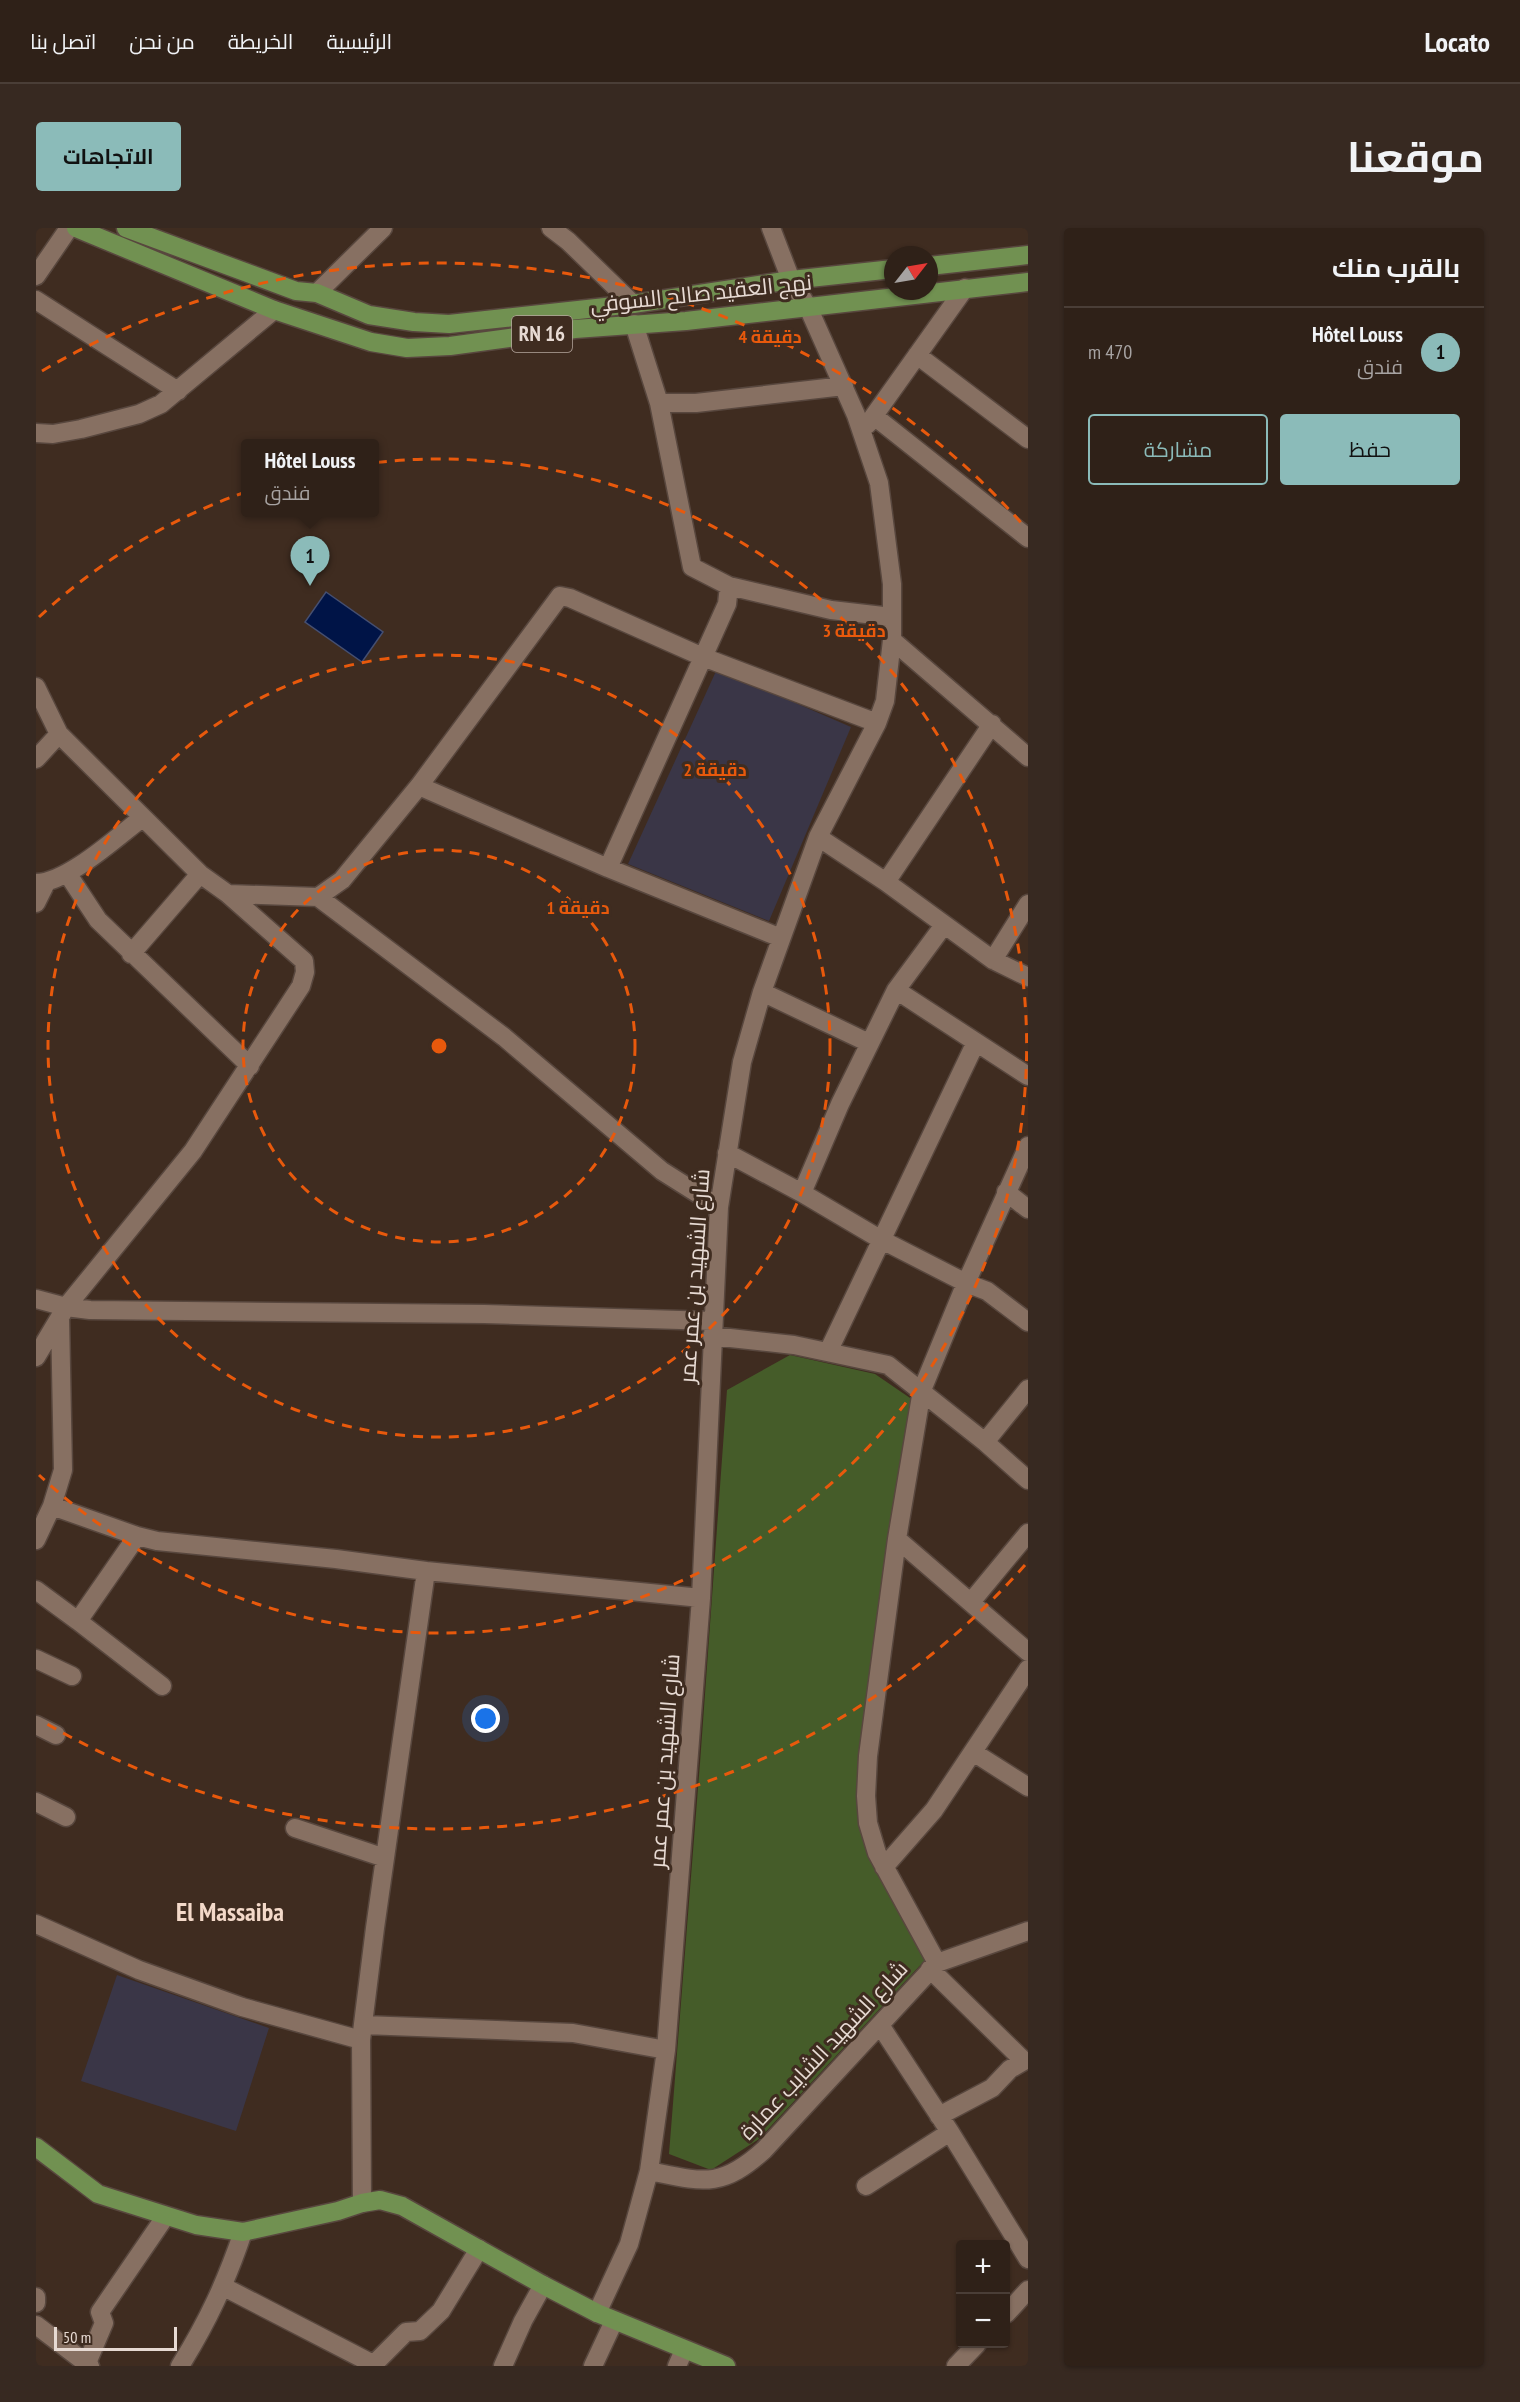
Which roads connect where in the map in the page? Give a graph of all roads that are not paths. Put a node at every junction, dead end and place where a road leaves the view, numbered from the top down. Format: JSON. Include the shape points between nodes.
{"nodes":[{"id":1,"x":69,"y":228,"type":"edge"},
{"id":2,"x":76,"y":228,"type":"edge"},
{"id":3,"x":126,"y":228,"type":"edge"},
{"id":4,"x":383,"y":228,"type":"edge"},
{"id":5,"x":550,"y":228,"type":"edge"},
{"id":6,"x":771,"y":228,"type":"edge"},
{"id":7,"x":1028,"y":255,"type":"edge"},
{"id":8,"x":938,"y":265,"type":"edge"},
{"id":9,"x":884,"y":271,"type":"edge"},
{"id":10,"x":36,"y":276,"type":"edge"},
{"id":11,"x":791,"y":280,"type":"junction"},
{"id":12,"x":1028,"y":282,"type":"edge"},
{"id":13,"x":964,"y":288,"type":"junction"},
{"id":14,"x":317,"y":293,"type":"junction"},
{"id":15,"x":36,"y":300,"type":"edge"},
{"id":16,"x":633,"y":304,"type":"junction"},
{"id":17,"x":808,"y":307,"type":"junction"},
{"id":18,"x":274,"y":310,"type":"junction"},
{"id":19,"x":634,"y":324,"type":"junction"},
{"id":20,"x":917,"y":355,"type":"junction"},
{"id":21,"x":844,"y":386,"type":"junction"},
{"id":22,"x":178,"y":391,"type":"junction"},
{"id":23,"x":659,"y":404,"type":"junction"},
{"id":24,"x":874,"y":416,"type":"junction"},
{"id":25,"x":862,"y":433,"type":"junction"},
{"id":26,"x":36,"y":434,"type":"edge"},
{"id":27,"x":1028,"y":439,"type":"edge"},
{"id":28,"x":1028,"y":538,"type":"edge"},
{"id":29,"x":729,"y":586,"type":"junction"},
{"id":30,"x":892,"y":617,"type":"junction"},
{"id":31,"x":892,"y":640,"type":"junction"},
{"id":32,"x":703,"y":657,"type":"junction"},
{"id":33,"x":36,"y":687,"type":"edge"},
{"id":34,"x":877,"y":723,"type":"junction"},
{"id":35,"x":992,"y":724,"type":"junction"},
{"id":36,"x":49,"y":726,"type":"edge"},
{"id":37,"x":1028,"y":757,"type":"edge"},
{"id":38,"x":36,"y":759,"type":"edge"},
{"id":39,"x":419,"y":786,"type":"junction"},
{"id":40,"x":142,"y":818,"type":"junction"},
{"id":41,"x":818,"y":837,"type":"junction"},
{"id":42,"x":608,"y":868,"type":"junction"},
{"id":43,"x":67,"y":873,"type":"junction"},
{"id":44,"x":200,"y":874,"type":"junction"},
{"id":45,"x":886,"y":882,"type":"junction"},
{"id":46,"x":41,"y":883,"type":"edge"},
{"id":47,"x":228,"y":894,"type":"junction"},
{"id":48,"x":318,"y":897,"type":"junction"},
{"id":49,"x":36,"y":903,"type":"edge"},
{"id":50,"x":1028,"y":904,"type":"edge"},
{"id":51,"x":944,"y":925,"type":"junction"},
{"id":52,"x":781,"y":938,"type":"junction"},
{"id":53,"x":131,"y":954,"type":"junction"},
{"id":54,"x":993,"y":960,"type":"junction"},
{"id":55,"x":1028,"y":977,"type":"edge"},
{"id":56,"x":896,"y":990,"type":"junction"},
{"id":57,"x":762,"y":992,"type":"junction"},
{"id":58,"x":976,"y":1042,"type":"junction"},
{"id":59,"x":869,"y":1043,"type":"junction"},
{"id":60,"x":250,"y":1066,"type":"junction"},
{"id":61,"x":1028,"y":1076,"type":"edge"},
{"id":62,"x":1028,"y":1146,"type":"edge"},
{"id":63,"x":727,"y":1153,"type":"junction"},
{"id":64,"x":802,"y":1192,"type":"junction"},
{"id":65,"x":1006,"y":1192,"type":"junction"},
{"id":66,"x":719,"y":1208,"type":"junction"},
{"id":67,"x":1028,"y":1209,"type":"edge"},
{"id":68,"x":880,"y":1239,"type":"junction"},
{"id":69,"x":966,"y":1283,"type":"junction"},
{"id":70,"x":36,"y":1299,"type":"edge"},
{"id":71,"x":63,"y":1312,"type":"junction"},
{"id":72,"x":1028,"y":1322,"type":"edge"},
{"id":73,"x":713,"y":1329,"type":"junction"},
{"id":74,"x":828,"y":1352,"type":"junction"},
{"id":75,"x":36,"y":1357,"type":"edge"},
{"id":76,"x":1028,"y":1389,"type":"edge"},
{"id":77,"x":922,"y":1390,"type":"junction"},
{"id":78,"x":985,"y":1442,"type":"junction"},
{"id":79,"x":1028,"y":1480,"type":"edge"},
{"id":80,"x":44,"y":1514,"type":"edge"},
{"id":81,"x":1028,"y":1533,"type":"edge"},
{"id":82,"x":137,"y":1536,"type":"junction"},
{"id":83,"x":897,"y":1539,"type":"junction"},
{"id":84,"x":36,"y":1540,"type":"edge"},
{"id":85,"x":426,"y":1571,"type":"junction"},
{"id":86,"x":36,"y":1590,"type":"edge"},
{"id":87,"x":700,"y":1598,"type":"junction"},
{"id":88,"x":971,"y":1602,"type":"junction"},
{"id":89,"x":78,"y":1621,"type":"junction"},
{"id":90,"x":1028,"y":1652,"type":"edge"},
{"id":91,"x":36,"y":1659,"type":"edge"},
{"id":92,"x":1028,"y":1669,"type":"edge"},
{"id":93,"x":72,"y":1676,"type":"dead end"},
{"id":94,"x":162,"y":1686,"type":"dead end"},
{"id":95,"x":36,"y":1725,"type":"edge"},
{"id":96,"x":56,"y":1735,"type":"dead end"},
{"id":97,"x":973,"y":1752,"type":"junction"},
{"id":98,"x":1028,"y":1787,"type":"edge"},
{"id":99,"x":36,"y":1802,"type":"edge"},
{"id":100,"x":66,"y":1817,"type":"dead end"},
{"id":101,"x":295,"y":1828,"type":"dead end"},
{"id":102,"x":385,"y":1858,"type":"junction"},
{"id":103,"x":884,"y":1867,"type":"junction"},
{"id":104,"x":36,"y":1924,"type":"edge"},
{"id":105,"x":1028,"y":1931,"type":"edge"},
{"id":106,"x":934,"y":1966,"type":"junction"},
{"id":107,"x":880,"y":2025,"type":"junction"},
{"id":108,"x":363,"y":2032,"type":"junction"},
{"id":109,"x":666,"y":2050,"type":"junction"},
{"id":110,"x":1026,"y":2059,"type":"edge"},
{"id":111,"x":939,"y":2116,"type":"junction"},
{"id":112,"x":950,"y":2132,"type":"junction"},
{"id":113,"x":36,"y":2147,"type":"edge"},
{"id":114,"x":650,"y":2171,"type":"junction"},
{"id":115,"x":866,"y":2186,"type":"dead end"},
{"id":116,"x":362,"y":2203,"type":"junction"},
{"id":117,"x":165,"y":2217,"type":"junction"},
{"id":118,"x":243,"y":2232,"type":"junction"},
{"id":119,"x":479,"y":2249,"type":"junction"},
{"id":120,"x":1025,"y":2249,"type":"edge"},
{"id":121,"x":543,"y":2285,"type":"junction"},
{"id":122,"x":224,"y":2287,"type":"junction"},
{"id":123,"x":1028,"y":2290,"type":"edge"},
{"id":124,"x":36,"y":2297,"type":"edge"},
{"id":125,"x":36,"y":2303,"type":"edge"},
{"id":126,"x":1010,"y":2309,"type":"edge"},
{"id":127,"x":597,"y":2313,"type":"junction"},
{"id":128,"x":614,"y":2321,"type":"junction"},
{"id":129,"x":36,"y":2325,"type":"edge"},
{"id":130,"x":972,"y":2348,"type":"edge"},
{"id":131,"x":680,"y":2358,"type":"edge"},
{"id":132,"x":88,"y":2364,"type":"edge"},
{"id":133,"x":373,"y":2365,"type":"edge"},
{"id":134,"x":180,"y":2366,"type":"edge"},
{"id":135,"x":503,"y":2366,"type":"edge"},
{"id":136,"x":593,"y":2366,"type":"edge"},
{"id":137,"x":726,"y":2366,"type":"edge"},
{"id":138,"x":956,"y":2366,"type":"edge"}],
"edges":[{"from":1,"to":10,"type":"street"},
{"from":2,"to":18,"type":"main road","name":"نهج العقيد صالح السوفي","number":"RN 16"},
{"from":3,"to":14,"type":"main road","name":"نهج العقيد صالح السوفي","number":"RN 16","via":[[296,291]]},
{"from":4,"to":14,"type":"street"},
{"from":5,"to":16,"type":"street"},
{"from":6,"to":11,"type":"street","name":"شارع الشهيد بن عمر عمر"},
{"from":7,"to":8,"type":"main road"},
{"from":9,"to":11,"type":"main road","name":"نهج العقيد صالح السوفي","number":"RN 16"},
{"from":11,"to":16,"type":"main road","name":"نهج العقيد صالح السوفي","number":"RN 16"},
{"from":11,"to":17,"type":"street","name":"شارع الشهيد بن عمر عمر"},
{"from":12,"to":13,"type":"main road","name":"نهج العقيد صالح السوفي","number":"RN 16"},
{"from":13,"to":17,"type":"main road","name":"نهج العقيد صالح السوفي","number":"RN 16"},
{"from":13,"to":20,"type":"street"},
{"from":14,"to":16,"type":"main road","name":"نهج العقيد صالح السوفي","number":"RN 16","via":[[369,315],[449,324]]},
{"from":15,"to":22,"type":"street"},
{"from":17,"to":19,"type":"main road","name":"نهج العقيد صالح السوفي","number":"RN 16"},
{"from":17,"to":21,"type":"street","name":"شارع الشهيد بن عمر عمر"},
{"from":18,"to":19,"type":"main road","name":"نهج العقيد صالح السوفي","number":"RN 16","via":[[371,342],[407,348]]},
{"from":18,"to":22,"type":"street"},
{"from":19,"to":23,"type":"street"},
{"from":20,"to":24,"type":"street"},
{"from":20,"to":27,"type":"street"},
{"from":21,"to":23,"type":"street"},
{"from":21,"to":25,"type":"street","name":"شارع الشهيد بن عمر عمر"},
{"from":22,"to":26,"type":"street","via":[[139,414],[52,435]]},
{"from":23,"to":29,"type":"street","via":[[692,567]]},
{"from":24,"to":25,"type":"street"},
{"from":24,"to":28,"type":"street"},
{"from":25,"to":30,"type":"street","name":"شارع الشهيد بن عمر عمر","via":[[879,483],[892,584]]},
{"from":29,"to":30,"type":"street","via":[[831,610]]},
{"from":29,"to":32,"type":"street","via":[[727,604]]},
{"from":30,"to":31,"type":"street","name":"شارع الشهيد بن عمر عمر"},
{"from":31,"to":34,"type":"street","name":"شارع الشهيد بن عمر عمر","via":[[885,701]]},
{"from":31,"to":35,"type":"street"},
{"from":32,"to":34,"type":"street"},
{"from":32,"to":39,"type":"street","via":[[560,596]]},
{"from":32,"to":42,"type":"street"},
{"from":33,"to":36,"type":"street"},
{"from":34,"to":41,"type":"street","name":"شارع الشهيد بن عمر عمر"},
{"from":35,"to":37,"type":"street"},
{"from":35,"to":45,"type":"street"},
{"from":36,"to":38,"type":"street"},
{"from":36,"to":40,"type":"street"},
{"from":39,"to":42,"type":"street"},
{"from":39,"to":48,"type":"street","via":[[342,880]]},
{"from":40,"to":43,"type":"street"},
{"from":40,"to":44,"type":"street"},
{"from":41,"to":45,"type":"street"},
{"from":41,"to":52,"type":"street","name":"شارع الشهيد بن عمر عمر"},
{"from":42,"to":52,"type":"street"},
{"from":43,"to":46,"type":"street"},
{"from":43,"to":53,"type":"street","via":[[98,920]]},
{"from":44,"to":47,"type":"street"},
{"from":44,"to":53,"type":"street"},
{"from":45,"to":51,"type":"street"},
{"from":46,"to":49,"type":"street"},
{"from":47,"to":48,"type":"street"},
{"from":47,"to":60,"type":"street","via":[[305,965],[301,987]]},
{"from":48,"to":66,"type":"street","via":[[504,1037],[662,1171]]},
{"from":50,"to":54,"type":"street"},
{"from":51,"to":54,"type":"street"},
{"from":51,"to":56,"type":"street"},
{"from":52,"to":57,"type":"street","name":"شارع الشهيد بن عمر عمر"},
{"from":53,"to":60,"type":"street"},
{"from":54,"to":55,"type":"street"},
{"from":56,"to":58,"type":"street"},
{"from":56,"to":59,"type":"street"},
{"from":57,"to":59,"type":"street"},
{"from":57,"to":63,"type":"street","name":"شارع الشهيد بن عمر عمر","via":[[742,1062]]},
{"from":58,"to":61,"type":"street"},
{"from":58,"to":68,"type":"street"},
{"from":59,"to":64,"type":"street"},
{"from":60,"to":71,"type":"street","via":[[193,1151]]},
{"from":62,"to":65,"type":"street"},
{"from":63,"to":64,"type":"street"},
{"from":63,"to":66,"type":"street","name":"شارع الشهيد بن عمر عمر"},
{"from":64,"to":68,"type":"street"},
{"from":65,"to":67,"type":"street"},
{"from":65,"to":69,"type":"street"},
{"from":66,"to":73,"type":"street","name":"شارع الشهيد بن عمر عمر"},
{"from":68,"to":69,"type":"street"},
{"from":68,"to":74,"type":"street"},
{"from":69,"to":72,"type":"street","via":[[987,1291]]},
{"from":69,"to":77,"type":"street"},
{"from":70,"to":71,"type":"street"},
{"from":71,"to":73,"type":"street","via":[[483,1314]]},
{"from":71,"to":75,"type":"street"},
{"from":71,"to":80,"type":"street","via":[[63,1470]]},
{"from":73,"to":74,"type":"street"},
{"from":73,"to":87,"type":"street","name":"شارع الشهيد بن عمر عمر"},
{"from":74,"to":77,"type":"street","via":[[888,1365]]},
{"from":76,"to":78,"type":"street"},
{"from":77,"to":78,"type":"street"},
{"from":77,"to":83,"type":"street"},
{"from":78,"to":79,"type":"street"},
{"from":80,"to":82,"type":"street"},
{"from":80,"to":84,"type":"street"},
{"from":81,"to":88,"type":"street"},
{"from":82,"to":85,"type":"street"},
{"from":82,"to":89,"type":"street"},
{"from":83,"to":88,"type":"street"},
{"from":83,"to":103,"type":"street","via":[[866,1796],[868,1823]]},
{"from":85,"to":87,"type":"street"},
{"from":85,"to":102,"type":"street"},
{"from":86,"to":89,"type":"street"},
{"from":87,"to":109,"type":"street","name":"شارع الشهيد بن عمر عمر"},
{"from":88,"to":90,"type":"street"},
{"from":89,"to":94,"type":"street"},
{"from":91,"to":93,"type":"street"},
{"from":92,"to":97,"type":"street"},
{"from":95,"to":96,"type":"street"},
{"from":97,"to":98,"type":"street"},
{"from":97,"to":103,"type":"street","via":[[934,1810]]},
{"from":99,"to":100,"type":"street"},
{"from":101,"to":102,"type":"street"},
{"from":102,"to":108,"type":"street"},
{"from":103,"to":106,"type":"street"},
{"from":104,"to":108,"type":"street","via":[[139,1970],[242,2007]]},
{"from":105,"to":106,"type":"street","name":"شارع الشهيد الشايب عمارة"},
{"from":106,"to":107,"type":"street","name":"شارع الشهيد الشايب عمارة"},
{"from":106,"to":110,"type":"street"},
{"from":107,"to":111,"type":"street"},
{"from":107,"to":114,"type":"street","name":"شارع الشهيد الشايب عمارة","via":[[750,2163],[716,2180],[698,2181]]},
{"from":108,"to":109,"type":"street","via":[[573,2033]]},
{"from":108,"to":116,"type":"street"},
{"from":109,"to":114,"type":"street","name":"شارع الشهيد بن عمر عمر"},
{"from":110,"to":111,"type":"street","via":[[992,2088]]},
{"from":111,"to":112,"type":"street"},
{"from":112,"to":115,"type":"street"},
{"from":112,"to":120,"type":"street"},
{"from":113,"to":117,"type":"main road","via":[[98,2194]]},
{"from":114,"to":127,"type":"street","name":"شارع الشهيد بن عمر عمر","via":[[629,2244]]},
{"from":116,"to":118,"type":"main road"},
{"from":116,"to":119,"type":"main road","via":[[380,2200],[402,2206]]},
{"from":117,"to":118,"type":"main road"},
{"from":117,"to":132,"type":"street","via":[[100,2312],[104,2323]]},
{"from":118,"to":122,"type":"street"},
{"from":119,"to":121,"type":"main road"},
{"from":119,"to":133,"type":"street","via":[[441,2311],[420,2331],[406,2332]]},
{"from":121,"to":127,"type":"main road"},
{"from":121,"to":135,"type":"street"},
{"from":122,"to":133,"type":"street"},
{"from":122,"to":134,"type":"street"},
{"from":123,"to":126,"type":"street"},
{"from":124,"to":125,"type":"street"},
{"from":127,"to":128,"type":"main road"},
{"from":128,"to":131,"type":"main road"},
{"from":128,"to":136,"type":"street"},
{"from":129,"to":132,"type":"street"},
{"from":130,"to":138,"type":"street"},
{"from":131,"to":137,"type":"main road"}]}
